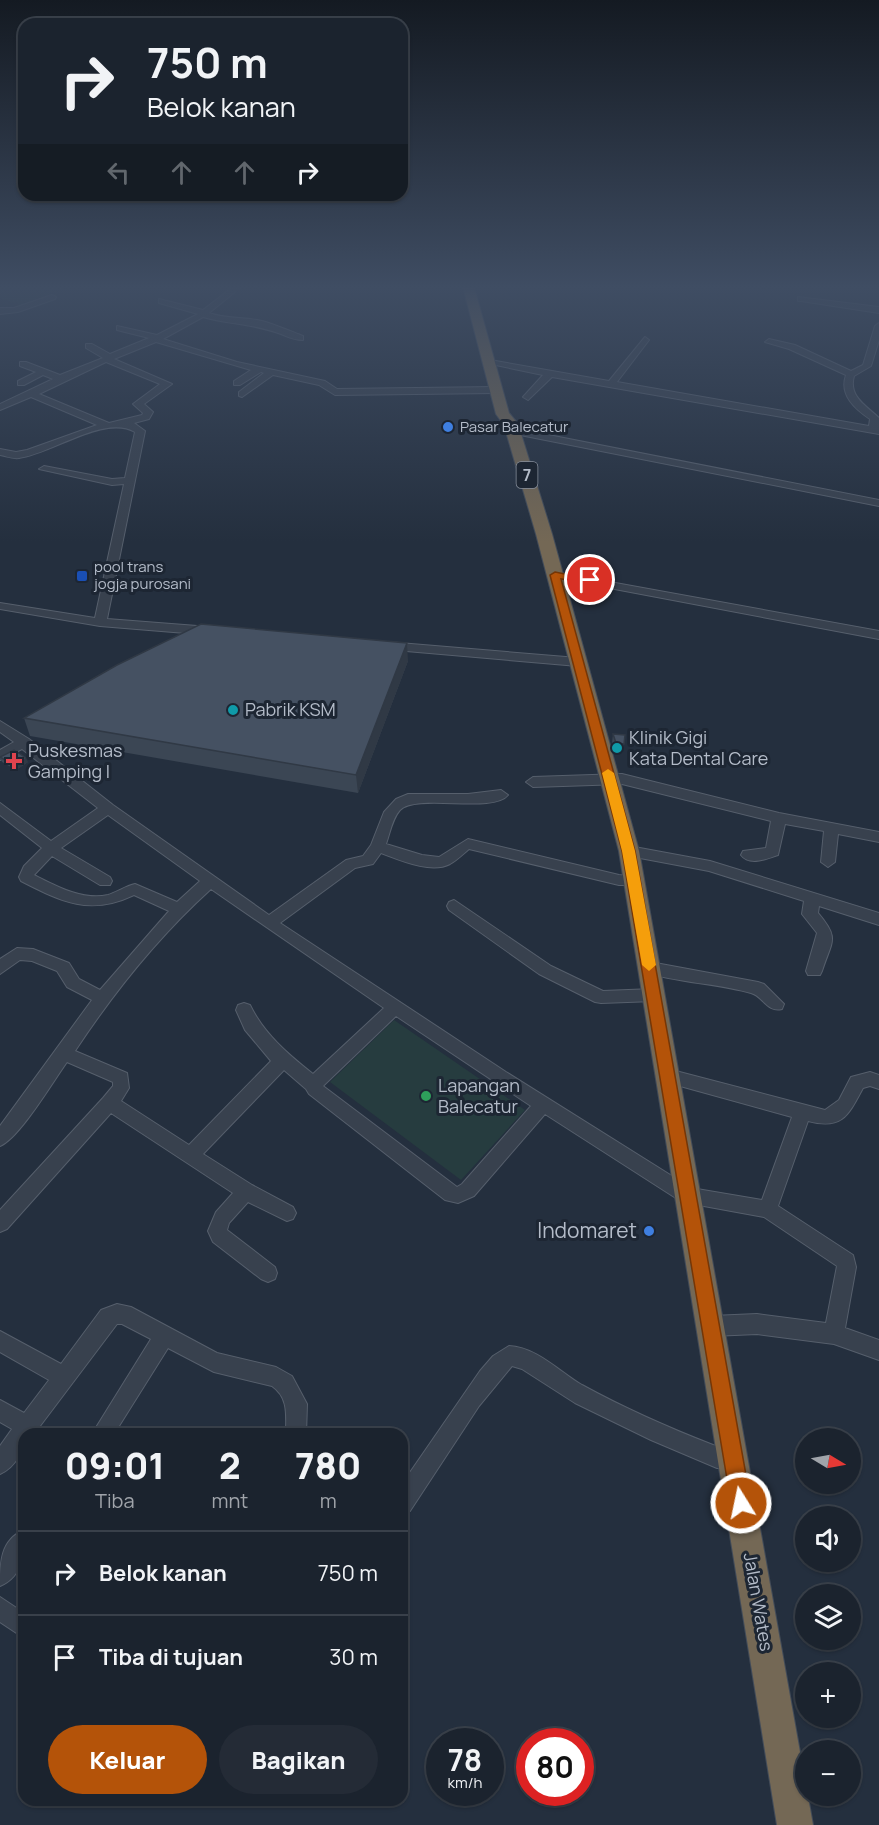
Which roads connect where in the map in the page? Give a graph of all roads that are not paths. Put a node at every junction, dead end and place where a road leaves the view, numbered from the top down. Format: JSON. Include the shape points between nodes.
{"nodes":[{"id":1,"x":43,"y":372,"type":"joint"},
{"id":2,"x":76,"y":372,"type":"edge"},
{"id":3,"x":140,"y":372,"type":"edge"},
{"id":4,"x":254,"y":372,"type":"edge"},
{"id":5,"x":267,"y":372,"type":"edge"},
{"id":6,"x":493,"y":372,"type":"edge"},
{"id":7,"x":495,"y":372,"type":"edge"},
{"id":8,"x":545,"y":372,"type":"edge"},
{"id":9,"x":620,"y":372,"type":"edge"},
{"id":10,"x":847,"y":372,"type":"edge"},
{"id":11,"x":855,"y":372,"type":"edge"},
{"id":12,"x":270,"y":373,"type":"junction"},
{"id":13,"x":550,"y":373,"type":"junction"},
{"id":14,"x":851,"y":374,"type":"junction"},
{"id":15,"x":61,"y":379,"type":"junction"},
{"id":16,"x":21,"y":383,"type":"dead end"},
{"id":17,"x":237,"y":383,"type":"dead end"},
{"id":18,"x":612,"y":383,"type":"junction"},
{"id":19,"x":496,"y":390,"type":"junction"},
{"id":20,"x":31,"y":394,"type":"junction"},
{"id":21,"x":242,"y":394,"type":"dead end"},
{"id":22,"x":528,"y":397,"type":"dead end"},
{"id":23,"x":0,"y":407,"type":"edge"},
{"id":24,"x":508,"y":416,"type":"junction"},
{"id":25,"x":877,"y":417,"type":"edge"},
{"id":26,"x":106,"y":425,"type":"junction"},
{"id":27,"x":120,"y":425,"type":"junction"},
{"id":28,"x":513,"y":431,"type":"junction"},
{"id":29,"x":876,"y":431,"type":"edge"},
{"id":30,"x":0,"y":452,"type":"edge"},
{"id":31,"x":44,"y":469,"type":"dead end"},
{"id":32,"x":128,"y":482,"type":"junction"},
{"id":33,"x":879,"y":503,"type":"edge"},
{"id":34,"x":549,"y":554,"type":"junction"},
{"id":35,"x":0,"y":606,"type":"edge"},
{"id":36,"x":100,"y":622,"type":"junction"},
{"id":37,"x":220,"y":632,"type":"edge"},
{"id":38,"x":879,"y":635,"type":"edge"},
{"id":39,"x":375,"y":645,"type":"edge"},
{"id":40,"x":578,"y":662,"type":"junction"},
{"id":41,"x":0,"y":725,"type":"edge"},
{"id":42,"x":24,"y":742,"type":"junction"},
{"id":43,"x":0,"y":756,"type":"edge"},
{"id":44,"x":609,"y":778,"type":"junction"},
{"id":45,"x":533,"y":782,"type":"dead end"},
{"id":46,"x":501,"y":795,"type":"dead end"},
{"id":47,"x":0,"y":808,"type":"edge"},
{"id":48,"x":108,"y":808,"type":"junction"},
{"id":49,"x":779,"y":818,"type":"junction"},
{"id":50,"x":831,"y":828,"type":"junction"},
{"id":51,"x":879,"y":837,"type":"edge"},
{"id":52,"x":378,"y":847,"type":"junction"},
{"id":53,"x":52,"y":849,"type":"junction"},
{"id":54,"x":629,"y":851,"type":"junction"},
{"id":55,"x":748,"y":855,"type":"dead end"},
{"id":56,"x":828,"y":862,"type":"dead end"},
{"id":57,"x":211,"y":880,"type":"junction"},
{"id":58,"x":105,"y":881,"type":"dead end"},
{"id":59,"x":634,"y":881,"type":"junction"},
{"id":60,"x":812,"y":899,"type":"junction"},
{"id":61,"x":454,"y":906,"type":"dead end"},
{"id":62,"x":178,"y":909,"type":"junction"},
{"id":63,"x":879,"y":919,"type":"edge"},
{"id":64,"x":269,"y":923,"type":"junction"},
{"id":65,"x":0,"y":968,"type":"edge"},
{"id":66,"x":650,"y":968,"type":"junction"},
{"id":67,"x":814,"y":971,"type":"dead end"},
{"id":68,"x":654,"y":995,"type":"junction"},
{"id":69,"x":104,"y":999,"type":"junction"},
{"id":70,"x":776,"y":1005,"type":"dead end"},
{"id":71,"x":395,"y":1007,"type":"junction"},
{"id":72,"x":244,"y":1010,"type":"dead end"},
{"id":73,"x":63,"y":1053,"type":"junction"},
{"id":74,"x":279,"y":1057,"type":"junction"},
{"id":75,"x":668,"y":1076,"type":"junction"},
{"id":76,"x":879,"y":1082,"type":"edge"},
{"id":77,"x":314,"y":1085,"type":"junction"},
{"id":78,"x":109,"y":1103,"type":"junction"},
{"id":79,"x":543,"y":1104,"type":"junction"},
{"id":80,"x":802,"y":1113,"type":"junction"},
{"id":81,"x":0,"y":1138,"type":"edge"},
{"id":82,"x":190,"y":1155,"type":"junction"},
{"id":83,"x":246,"y":1191,"type":"junction"},
{"id":84,"x":688,"y":1196,"type":"junction"},
{"id":85,"x":768,"y":1209,"type":"junction"},
{"id":86,"x":287,"y":1213,"type":"dead end"},
{"id":87,"x":0,"y":1223,"type":"edge"},
{"id":88,"x":268,"y":1273,"type":"dead end"},
{"id":89,"x":712,"y":1326,"type":"junction"},
{"id":90,"x":834,"y":1334,"type":"junction"},
{"id":91,"x":164,"y":1336,"type":"junction"},
{"id":92,"x":0,"y":1341,"type":"edge"},
{"id":93,"x":879,"y":1350,"type":"edge"},
{"id":94,"x":64,"y":1377,"type":"junction"},
{"id":95,"x":0,"y":1410,"type":"edge"},
{"id":96,"x":27,"y":1426,"type":"joint"},
{"id":97,"x":106,"y":1428,"type":"edge"},
{"id":98,"x":296,"y":1428,"type":"edge"},
{"id":99,"x":18,"y":1438,"type":"edge"},
{"id":100,"x":733,"y":1457,"type":"junction"},
{"id":101,"x":0,"y":1462,"type":"edge"},
{"id":102,"x":408,"y":1494,"type":"edge"},
{"id":103,"x":18,"y":1550,"type":"edge"},
{"id":104,"x":0,"y":1575,"type":"edge"},
{"id":105,"x":0,"y":1608,"type":"edge"},
{"id":106,"x":18,"y":1622,"type":"edge"},
{"id":107,"x":795,"y":1825,"type":"edge"}],
"edges":[{"from":1,"to":15,"type":"street"},
{"from":1,"to":16,"type":"street"},
{"from":2,"to":15,"type":"street"},
{"from":3,"to":27,"type":"street","via":[[167,384],[138,404],[148,412],[146,417]]},
{"from":4,"to":17,"type":"street"},
{"from":5,"to":12,"type":"street"},
{"from":6,"to":19,"type":"highway"},
{"from":7,"to":24,"type":"highway","number":"7"},
{"from":8,"to":13,"type":"street"},
{"from":9,"to":18,"type":"street"},
{"from":10,"to":14,"type":"street"},
{"from":11,"to":14,"type":"street"},
{"from":12,"to":19,"type":"street","via":[[322,383],[339,392]]},
{"from":12,"to":21,"type":"street"},
{"from":13,"to":18,"type":"street"},
{"from":13,"to":22,"type":"street"},
{"from":14,"to":25,"type":"street","via":[[848,381],[855,405]]},
{"from":15,"to":20,"type":"street"},
{"from":18,"to":29,"type":"street"},
{"from":19,"to":24,"type":"highway","via":[[503,414]]},
{"from":20,"to":23,"type":"street"},
{"from":20,"to":26,"type":"street"},
{"from":24,"to":28,"type":"highway","number":"7"},
{"from":25,"to":29,"type":"street"},
{"from":26,"to":27,"type":"street"},
{"from":26,"to":30,"type":"street","via":[[21,455]]},
{"from":27,"to":32,"type":"street","via":[[140,431]]},
{"from":28,"to":33,"type":"street"},
{"from":28,"to":34,"type":"highway","number":"7"},
{"from":31,"to":32,"type":"street"},
{"from":32,"to":36,"type":"street"},
{"from":34,"to":38,"type":"street"},
{"from":34,"to":40,"type":"highway","name":"Jalan Wates","number":"7"},
{"from":35,"to":36,"type":"street"},
{"from":36,"to":37,"type":"street"},
{"from":39,"to":40,"type":"street"},
{"from":40,"to":44,"type":"highway","name":"Jalan Wates","number":"7"},
{"from":41,"to":42,"type":"street"},
{"from":42,"to":43,"type":"street"},
{"from":42,"to":48,"type":"street"},
{"from":44,"to":45,"type":"street"},
{"from":44,"to":49,"type":"street"},
{"from":44,"to":54,"type":"highway","name":"Jalan Wates","number":"7"},
{"from":46,"to":52,"type":"street","via":[[400,801],[391,810]]},
{"from":47,"to":53,"type":"street"},
{"from":48,"to":53,"type":"street"},
{"from":48,"to":57,"type":"street"},
{"from":49,"to":50,"type":"street"},
{"from":49,"to":55,"type":"street","via":[[773,851]]},
{"from":50,"to":51,"type":"street"},
{"from":50,"to":56,"type":"street"},
{"from":52,"to":59,"type":"street","via":[[435,863],[468,844]]},
{"from":52,"to":64,"type":"street","via":[[368,860],[351,864]]},
{"from":53,"to":58,"type":"street"},
{"from":53,"to":62,"type":"street","via":[[29,868],[26,877],[70,896],[98,901],[135,888]]},
{"from":54,"to":59,"type":"highway","name":"Jalan Wates","number":"7"},
{"from":54,"to":60,"type":"street","via":[[710,866]]},
{"from":57,"to":62,"type":"street"},
{"from":57,"to":64,"type":"street"},
{"from":59,"to":66,"type":"highway","name":"Jalan Wates","number":"7"},
{"from":60,"to":63,"type":"street"},
{"from":60,"to":67,"type":"street","via":[[810,914],[825,932]]},
{"from":61,"to":68,"type":"street","via":[[545,970],[601,997]]},
{"from":62,"to":69,"type":"street"},
{"from":64,"to":71,"type":"street"},
{"from":65,"to":69,"type":"street","via":[[17,954],[33,955],[63,967],[73,983]]},
{"from":66,"to":68,"type":"highway","name":"Jalan Wates","number":"7"},
{"from":66,"to":70,"type":"street","via":[[758,988]]},
{"from":68,"to":75,"type":"highway","name":"Jalan Wates","number":"7"},
{"from":69,"to":73,"type":"street"},
{"from":71,"to":77,"type":"street"},
{"from":71,"to":79,"type":"street"},
{"from":72,"to":74,"type":"street","via":[[251,1025]]},
{"from":73,"to":78,"type":"street","via":[[122,1078],[122,1088]]},
{"from":73,"to":81,"type":"street","via":[[40,1090]]},
{"from":74,"to":77,"type":"street"},
{"from":74,"to":82,"type":"street","via":[[276,1068]]},
{"from":75,"to":80,"type":"street"},
{"from":75,"to":84,"type":"highway","name":"Jalan Wates","number":"7"},
{"from":76,"to":80,"type":"street","via":[[857,1082],[841,1113],[834,1117]]},
{"from":77,"to":79,"type":"street","via":[[451,1194],[458,1195],[468,1190]]},
{"from":78,"to":82,"type":"street"},
{"from":78,"to":87,"type":"street"},
{"from":79,"to":84,"type":"street"},
{"from":80,"to":85,"type":"street"},
{"from":82,"to":83,"type":"street"},
{"from":83,"to":86,"type":"street"},
{"from":83,"to":88,"type":"street","via":[[222,1218],[217,1231]]},
{"from":84,"to":85,"type":"street"},
{"from":84,"to":89,"type":"highway","name":"Jalan Wates","number":"7"},
{"from":85,"to":90,"type":"street","via":[[846,1262]]},
{"from":89,"to":90,"type":"street","via":[[757,1324]]},
{"from":89,"to":100,"type":"highway","name":"Jalan Wates","number":"7"},
{"from":90,"to":93,"type":"street"},
{"from":91,"to":94,"type":"street","via":[[124,1314],[108,1317]]},
{"from":91,"to":97,"type":"street"},
{"from":91,"to":98,"type":"street","via":[[214,1362],[276,1377],[285,1383],[297,1404]]},
{"from":92,"to":94,"type":"street"},
{"from":94,"to":96,"type":"street"},
{"from":95,"to":96,"type":"street"},
{"from":99,"to":101,"type":"street"},
{"from":100,"to":102,"type":"street","via":[[717,1457],[623,1417],[520,1357],[509,1356],[499,1361],[482,1381]]},
{"from":100,"to":107,"type":"highway","name":"Jalan Wates","number":"7"},
{"from":103,"to":104,"type":"street"},
{"from":105,"to":106,"type":"street"}]}
